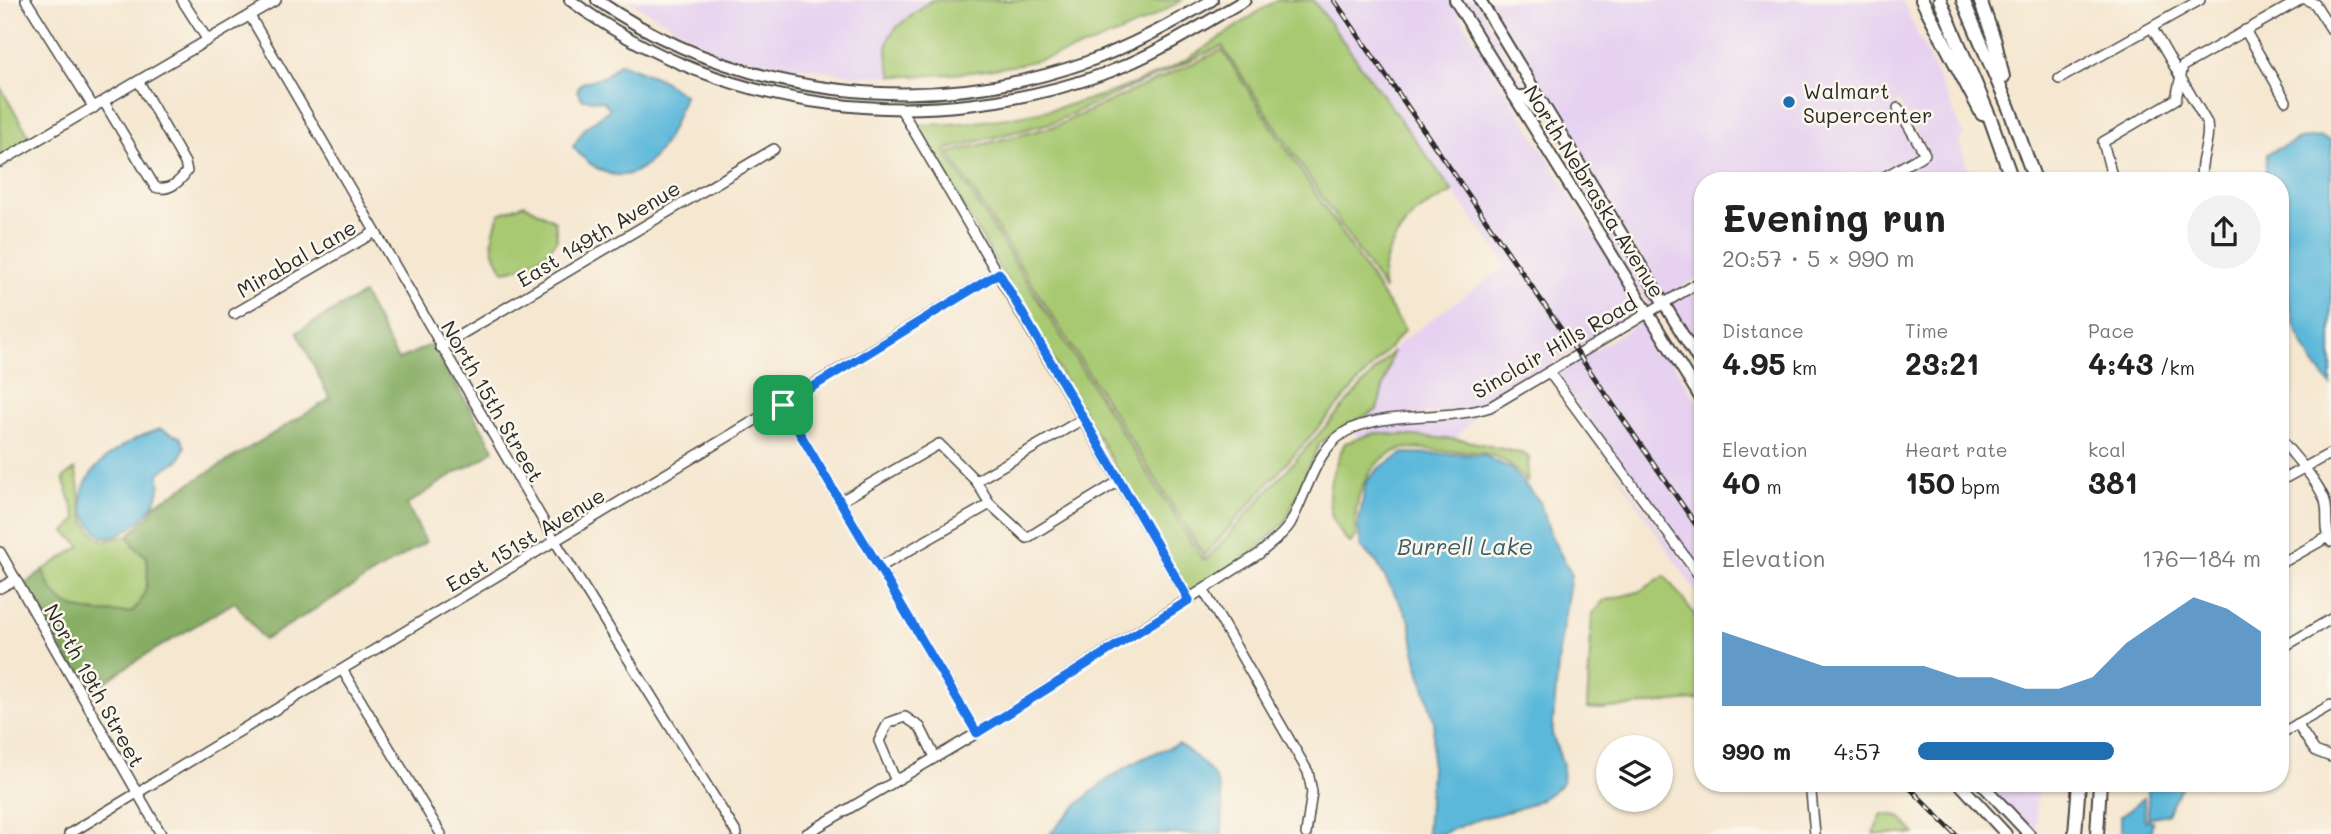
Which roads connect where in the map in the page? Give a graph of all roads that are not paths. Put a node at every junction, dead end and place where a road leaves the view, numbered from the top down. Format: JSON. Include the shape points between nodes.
{"nodes":[{"id":1,"x":26,"y":0,"type":"edge"},
{"id":2,"x":182,"y":0,"type":"edge"},
{"id":3,"x":276,"y":0,"type":"edge"},
{"id":4,"x":570,"y":0,"type":"edge"},
{"id":5,"x":597,"y":0,"type":"edge"},
{"id":6,"x":1212,"y":0,"type":"edge"},
{"id":7,"x":1245,"y":0,"type":"edge"},
{"id":8,"x":1455,"y":0,"type":"edge"},
{"id":9,"x":1480,"y":0,"type":"edge"},
{"id":10,"x":1922,"y":0,"type":"edge"},
{"id":11,"x":1940,"y":0,"type":"edge"},
{"id":12,"x":1963,"y":0,"type":"edge"},
{"id":13,"x":1980,"y":0,"type":"edge"},
{"id":14,"x":2200,"y":0,"type":"edge"},
{"id":15,"x":2300,"y":0,"type":"edge"},
{"id":16,"x":2307,"y":0,"type":"edge"},
{"id":17,"x":250,"y":16,"type":"junction"},
{"id":18,"x":2152,"y":28,"type":"junction"},
{"id":19,"x":2331,"y":29,"type":"edge"},
{"id":20,"x":2245,"y":30,"type":"junction"},
{"id":21,"x":207,"y":39,"type":"junction"},
{"id":22,"x":2059,"y":79,"type":"dead end"},
{"id":23,"x":139,"y":82,"type":"junction"},
{"id":24,"x":2182,"y":82,"type":"junction"},
{"id":25,"x":1514,"y":96,"type":"junction"},
{"id":26,"x":2286,"y":101,"type":"dead end"},
{"id":27,"x":104,"y":102,"type":"junction"},
{"id":28,"x":94,"y":108,"type":"junction"},
{"id":29,"x":1898,"y":108,"type":"dead end"},
{"id":30,"x":2009,"y":108,"type":"junction"},
{"id":31,"x":902,"y":111,"type":"junction"},
{"id":32,"x":1998,"y":137,"type":"junction"},
{"id":33,"x":774,"y":149,"type":"dead end"},
{"id":34,"x":1571,"y":153,"type":"junction"},
{"id":35,"x":0,"y":162,"type":"edge"},
{"id":36,"x":1893,"y":172,"type":"edge"},
{"id":37,"x":2009,"y":172,"type":"edge"},
{"id":38,"x":2032,"y":172,"type":"edge"},
{"id":39,"x":2111,"y":172,"type":"edge"},
{"id":40,"x":2200,"y":172,"type":"edge"},
{"id":41,"x":376,"y":232,"type":"junction"},
{"id":42,"x":999,"y":273,"type":"junction"},
{"id":43,"x":1694,"y":285,"type":"edge"},
{"id":44,"x":1663,"y":303,"type":"junction"},
{"id":45,"x":1647,"y":312,"type":"junction"},
{"id":46,"x":234,"y":314,"type":"dead end"},
{"id":47,"x":440,"y":347,"type":"junction"},
{"id":48,"x":1694,"y":353,"type":"edge"},
{"id":49,"x":1549,"y":372,"type":"junction"},
{"id":50,"x":1694,"y":387,"type":"edge"},
{"id":51,"x":783,"y":405,"type":"junction"},
{"id":52,"x":1083,"y":419,"type":"junction"},
{"id":53,"x":2289,"y":450,"type":"edge"},
{"id":54,"x":2331,"y":453,"type":"edge"},
{"id":55,"x":2302,"y":468,"type":"junction"},
{"id":56,"x":2289,"y":476,"type":"edge"},
{"id":57,"x":976,"y":481,"type":"junction"},
{"id":58,"x":1119,"y":481,"type":"junction"},
{"id":59,"x":841,"y":501,"type":"junction"},
{"id":60,"x":990,"y":504,"type":"junction"},
{"id":61,"x":2330,"y":540,"type":"edge"},
{"id":62,"x":555,"y":541,"type":"junction"},
{"id":63,"x":0,"y":552,"type":"edge"},
{"id":64,"x":2289,"y":560,"type":"edge"},
{"id":65,"x":880,"y":567,"type":"junction"},
{"id":66,"x":1694,"y":569,"type":"edge"},
{"id":67,"x":16,"y":579,"type":"junction"},
{"id":68,"x":0,"y":588,"type":"edge"},
{"id":69,"x":1204,"y":591,"type":"junction"},
{"id":70,"x":1189,"y":600,"type":"junction"},
{"id":71,"x":2331,"y":619,"type":"edge"},
{"id":72,"x":2289,"y":644,"type":"edge"},
{"id":73,"x":343,"y":671,"type":"junction"},
{"id":74,"x":2331,"y":705,"type":"edge"},
{"id":75,"x":2297,"y":724,"type":"junction"},
{"id":76,"x":2289,"y":729,"type":"edge"},
{"id":77,"x":977,"y":733,"type":"junction"},
{"id":78,"x":934,"y":755,"type":"junction"},
{"id":79,"x":2331,"y":757,"type":"edge"},
{"id":80,"x":895,"y":779,"type":"junction"},
{"id":81,"x":1811,"y":792,"type":"edge"},
{"id":82,"x":1967,"y":792,"type":"edge"},
{"id":83,"x":1989,"y":792,"type":"edge"},
{"id":84,"x":2078,"y":792,"type":"edge"},
{"id":85,"x":2099,"y":792,"type":"edge"},
{"id":86,"x":136,"y":793,"type":"junction"},
{"id":87,"x":69,"y":834,"type":"edge"},
{"id":88,"x":161,"y":834,"type":"edge"},
{"id":89,"x":441,"y":834,"type":"edge"},
{"id":90,"x":737,"y":834,"type":"edge"},
{"id":91,"x":806,"y":834,"type":"edge"},
{"id":92,"x":1306,"y":834,"type":"edge"},
{"id":93,"x":1815,"y":834,"type":"edge"},
{"id":94,"x":2006,"y":834,"type":"edge"},
{"id":95,"x":2029,"y":834,"type":"edge"},
{"id":96,"x":2075,"y":834,"type":"edge"},
{"id":97,"x":2097,"y":834,"type":"edge"}],
"edges":[{"from":1,"to":28,"type":"street"},
{"from":2,"to":21,"type":"street"},
{"from":3,"to":17,"type":"street"},
{"from":4,"to":31,"type":"main road","via":[[637,43],[713,76],[801,100]]},
{"from":5,"to":6,"type":"main road","via":[[653,33],[727,65],[790,83],[894,94],[980,88],[1041,77],[1119,50]]},
{"from":7,"to":31,"type":"main road","via":[[1158,50],[1060,88],[1004,102]]},
{"from":8,"to":25,"type":"main road","name":"North Nebraska Avenue"},
{"from":9,"to":34,"type":"main road","name":"North Nebraska Avenue"},
{"from":10,"to":32,"type":"highway"},
{"from":11,"to":32,"type":"highway"},
{"from":12,"to":30,"type":"highway"},
{"from":13,"to":30,"type":"highway","via":[[1996,42]]},
{"from":14,"to":18,"type":"street"},
{"from":15,"to":20,"type":"street"},
{"from":16,"to":19,"type":"street","via":[[2315,4]]},
{"from":17,"to":21,"type":"street"},
{"from":17,"to":41,"type":"street","name":"North 15th Street"},
{"from":18,"to":22,"type":"street"},
{"from":18,"to":24,"type":"street"},
{"from":20,"to":24,"type":"street","via":[[2183,66]]},
{"from":20,"to":26,"type":"street"},
{"from":21,"to":23,"type":"street"},
{"from":23,"to":27,"type":"street"},
{"from":23,"to":27,"type":"street","via":[[185,163],[187,171],[174,184],[155,187]]},
{"from":24,"to":39,"type":"street","via":[[2176,99],[2103,142]]},
{"from":24,"to":40,"type":"street","via":[[2210,135]]},
{"from":25,"to":34,"type":"main road","via":[[1530,100],[1558,146]]},
{"from":25,"to":45,"type":"main road","name":"North Nebraska Avenue"},
{"from":27,"to":28,"type":"street"},
{"from":28,"to":35,"type":"street"},
{"from":29,"to":36,"type":"street","via":[[1925,154]]},
{"from":30,"to":38,"type":"highway"},
{"from":31,"to":42,"type":"street"},
{"from":32,"to":37,"type":"highway"},
{"from":33,"to":47,"type":"street","name":"East 149th Avenue"},
{"from":34,"to":44,"type":"main road","name":"North Nebraska Avenue"},
{"from":41,"to":46,"type":"street","name":"Mirabal Lane"},
{"from":41,"to":47,"type":"street","name":"North 15th Street"},
{"from":42,"to":51,"type":"street","name":"East 151st Avenue"},
{"from":42,"to":52,"type":"street"},
{"from":43,"to":44,"type":"street","name":"Sinclair Hills Road"},
{"from":44,"to":45,"type":"street","name":"Sinclair Hills Road"},
{"from":44,"to":48,"type":"main road","name":"North Nebraska Avenue"},
{"from":45,"to":49,"type":"street","name":"Sinclair Hills Road"},
{"from":45,"to":50,"type":"main road","name":"North Nebraska Avenue"},
{"from":47,"to":62,"type":"street","name":"North 15th Street"},
{"from":49,"to":66,"type":"street"},
{"from":49,"to":69,"type":"street","name":"Sinclair Hills Road","via":[[1473,412],[1350,428],[1321,457],[1289,526],[1259,554]]},
{"from":51,"to":59,"type":"street"},
{"from":51,"to":62,"type":"street","name":"East 151st Avenue"},
{"from":52,"to":57,"type":"street"},
{"from":52,"to":58,"type":"street"},
{"from":53,"to":55,"type":"street"},
{"from":54,"to":55,"type":"street"},
{"from":55,"to":56,"type":"street"},
{"from":55,"to":61,"type":"street","via":[[2326,501]]},
{"from":57,"to":59,"type":"street","via":[[939,444]]},
{"from":57,"to":60,"type":"street"},
{"from":58,"to":60,"type":"street","via":[[1027,538]]},
{"from":58,"to":70,"type":"street"},
{"from":59,"to":65,"type":"street"},
{"from":60,"to":65,"type":"street"},
{"from":61,"to":64,"type":"street"},
{"from":62,"to":73,"type":"street","name":"East 151st Avenue"},
{"from":62,"to":90,"type":"street","name":"North 15th Street"},
{"from":63,"to":67,"type":"street","name":"North 19th Street"},
{"from":65,"to":77,"type":"street"},
{"from":67,"to":68,"type":"street"},
{"from":67,"to":86,"type":"street","name":"North 19th Street"},
{"from":69,"to":70,"type":"street","name":"Sinclair Hills Road"},
{"from":69,"to":92,"type":"street","via":[[1308,772],[1312,792]]},
{"from":70,"to":77,"type":"street","name":"Sinclair Hills Road"},
{"from":71,"to":72,"type":"street"},
{"from":73,"to":86,"type":"street","name":"East 151st Avenue"},
{"from":73,"to":89,"type":"street"},
{"from":74,"to":75,"type":"street"},
{"from":75,"to":76,"type":"street"},
{"from":75,"to":79,"type":"street","via":[[2315,751]]},
{"from":77,"to":78,"type":"street","name":"Sinclair Hills Road"},
{"from":78,"to":80,"type":"street","name":"Sinclair Hills Road"},
{"from":78,"to":80,"type":"street","via":[[920,727],[905,717],[888,723],[878,741]]},
{"from":80,"to":91,"type":"street","name":"Sinclair Hills Road"},
{"from":81,"to":93,"type":"street"},
{"from":82,"to":94,"type":"main road"},
{"from":83,"to":95,"type":"main road"},
{"from":84,"to":96,"type":"highway"},
{"from":85,"to":97,"type":"highway"},
{"from":86,"to":87,"type":"street","name":"East 151st Avenue"},
{"from":86,"to":88,"type":"street","name":"North 19th Street"}]}
